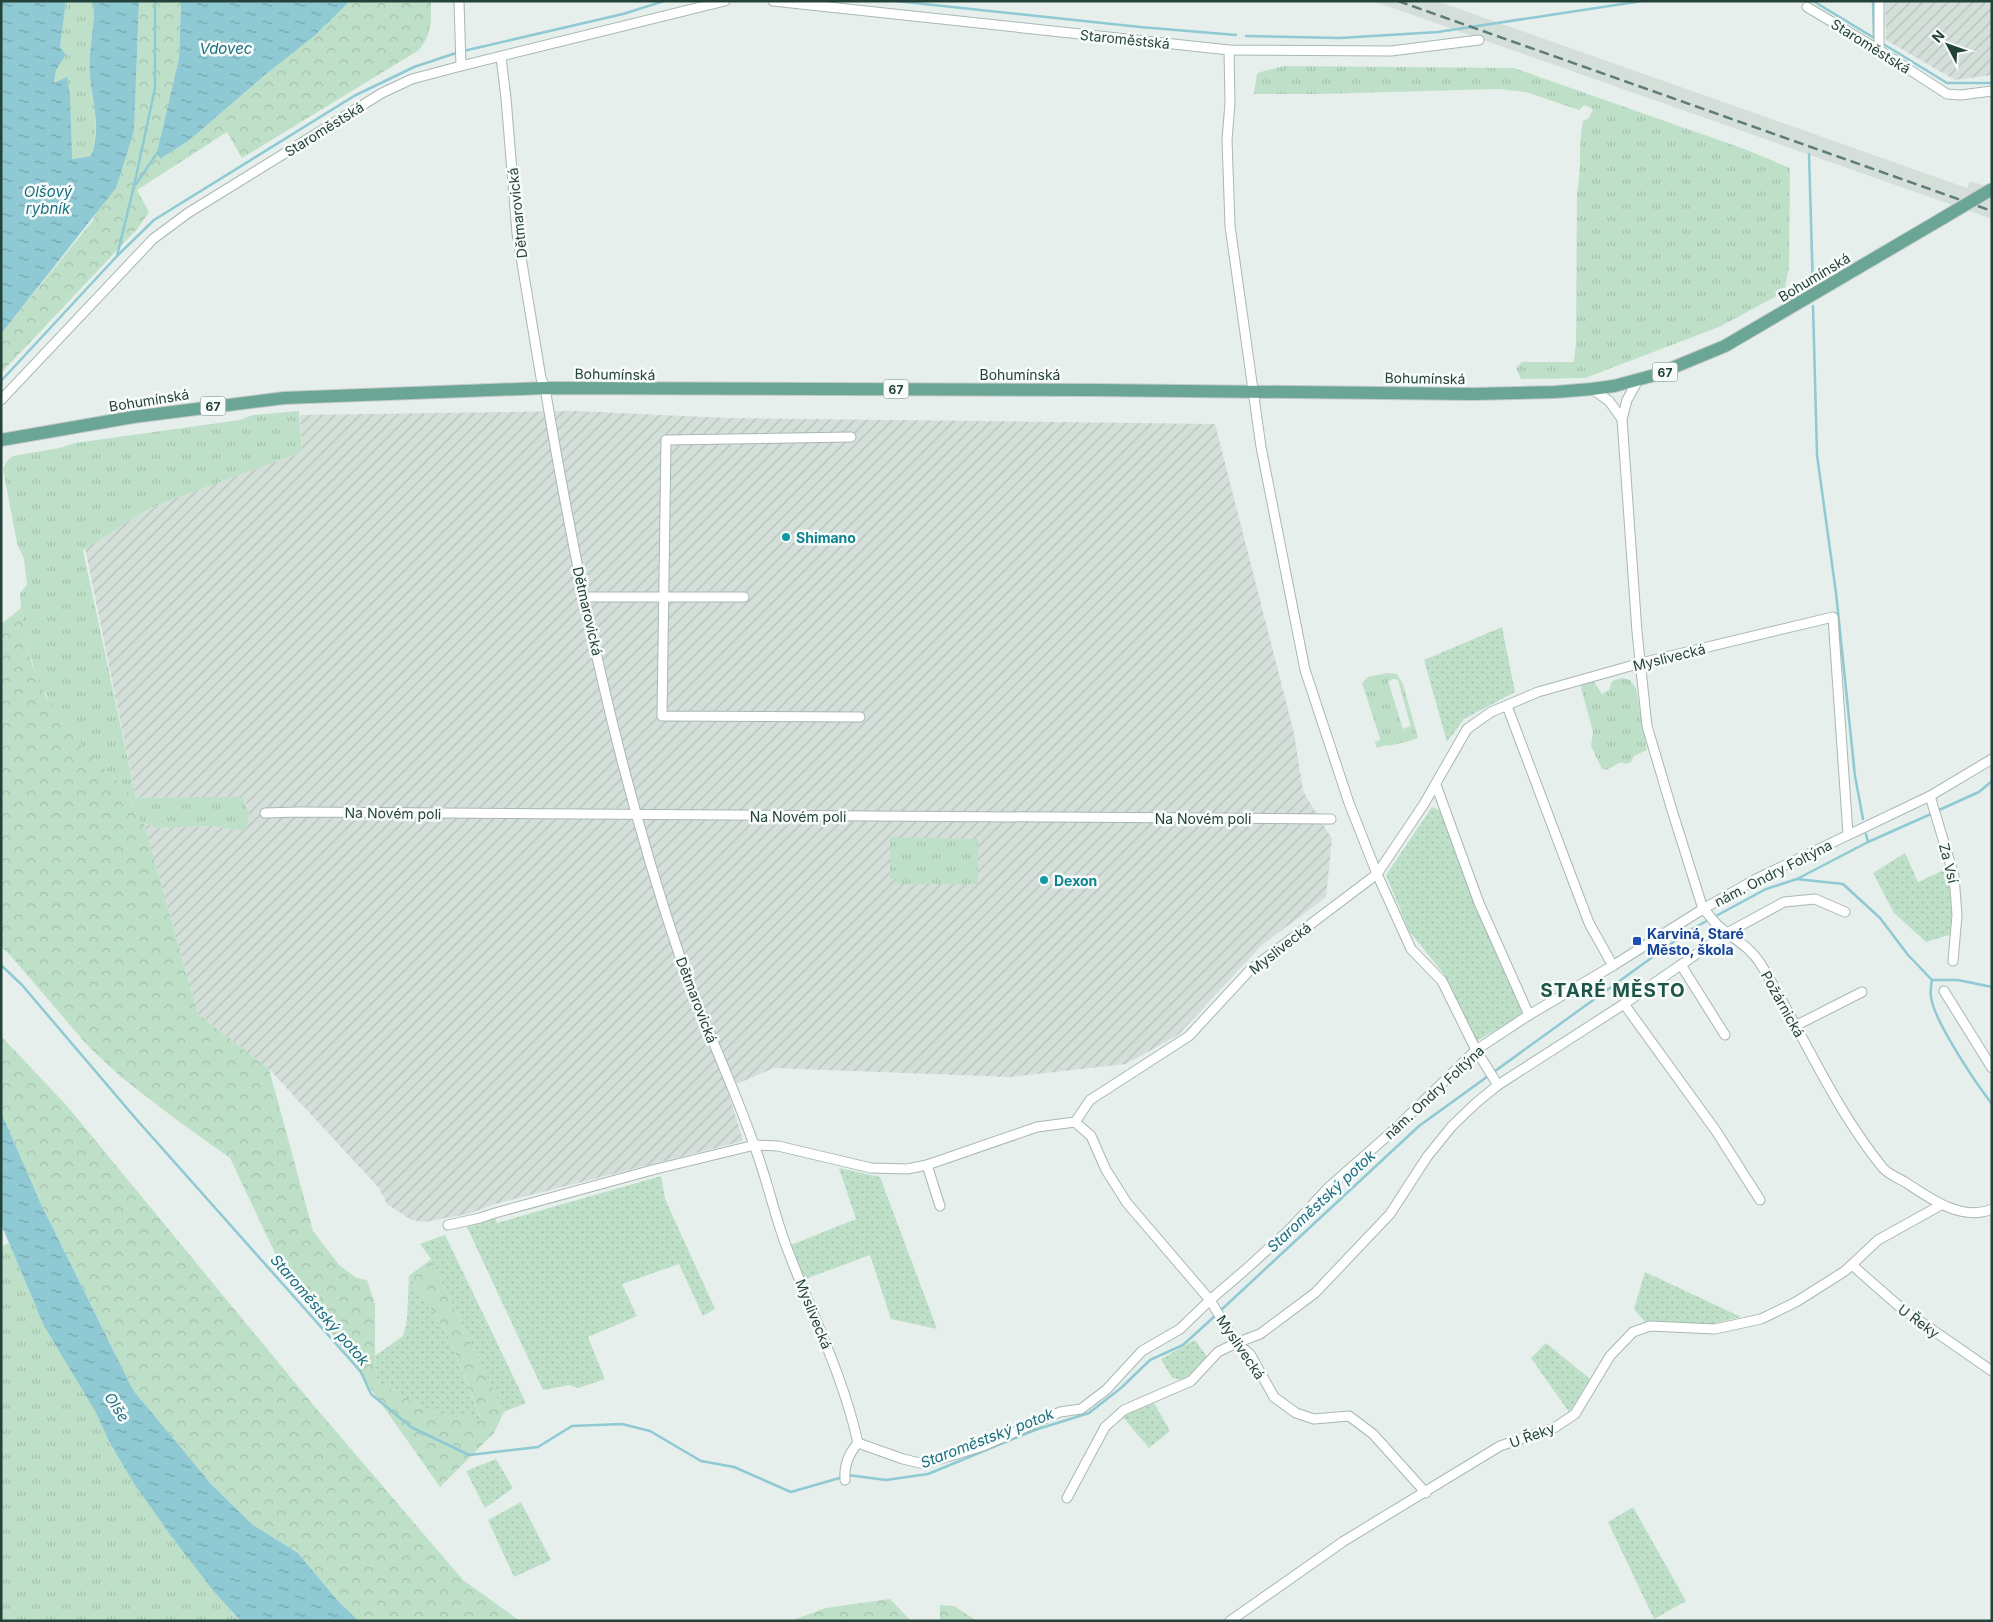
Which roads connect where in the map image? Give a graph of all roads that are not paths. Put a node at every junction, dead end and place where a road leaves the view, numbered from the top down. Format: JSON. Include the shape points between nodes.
{"nodes":[{"id":1,"x":459,"y":1,"type":"edge"},
{"id":2,"x":726,"y":1,"type":"edge"},
{"id":3,"x":772,"y":1,"type":"edge"},
{"id":4,"x":1879,"y":1,"type":"edge"},
{"id":5,"x":1807,"y":7,"type":"dead end"},
{"id":6,"x":1479,"y":40,"type":"dead end"},
{"id":7,"x":1229,"y":50,"type":"junction"},
{"id":8,"x":1879,"y":50,"type":"junction"},
{"id":9,"x":501,"y":57,"type":"junction"},
{"id":10,"x":461,"y":61,"type":"junction"},
{"id":11,"x":1992,"y":90,"type":"edge"},
{"id":12,"x":1992,"y":190,"type":"edge"},
{"id":13,"x":1638,"y":380,"type":"junction"},
{"id":14,"x":545,"y":388,"type":"junction"},
{"id":15,"x":1592,"y":389,"type":"junction"},
{"id":16,"x":1254,"y":391,"type":"junction"},
{"id":17,"x":1,"y":400,"type":"edge"},
{"id":18,"x":1622,"y":420,"type":"junction"},
{"id":19,"x":851,"y":437,"type":"dead end"},
{"id":20,"x":1,"y":440,"type":"edge"},
{"id":21,"x":664,"y":597,"type":"junction"},
{"id":22,"x":744,"y":597,"type":"dead end"},
{"id":23,"x":584,"y":598,"type":"junction"},
{"id":24,"x":1641,"y":663,"type":"junction"},
{"id":25,"x":1506,"y":706,"type":"junction"},
{"id":26,"x":860,"y":717,"type":"dead end"},
{"id":27,"x":1992,"y":759,"type":"edge"},
{"id":28,"x":1436,"y":785,"type":"junction"},
{"id":29,"x":1930,"y":796,"type":"junction"},
{"id":30,"x":265,"y":813,"type":"dead end"},
{"id":31,"x":636,"y":815,"type":"junction"},
{"id":32,"x":1331,"y":819,"type":"dead end"},
{"id":33,"x":1848,"y":834,"type":"junction"},
{"id":34,"x":1377,"y":874,"type":"junction"},
{"id":35,"x":1703,"y":909,"type":"junction"},
{"id":36,"x":1845,"y":912,"type":"dead end"},
{"id":37,"x":1727,"y":933,"type":"junction"},
{"id":38,"x":1953,"y":961,"type":"dead end"},
{"id":39,"x":1681,"y":965,"type":"junction"},
{"id":40,"x":1613,"y":966,"type":"junction"},
{"id":41,"x":1944,"y":991,"type":"dead end"},
{"id":42,"x":1862,"y":992,"type":"dead end"},
{"id":43,"x":1624,"y":1004,"type":"junction"},
{"id":44,"x":1529,"y":1015,"type":"junction"},
{"id":45,"x":1795,"y":1026,"type":"junction"},
{"id":46,"x":1725,"y":1035,"type":"dead end"},
{"id":47,"x":1476,"y":1050,"type":"junction"},
{"id":48,"x":1992,"y":1068,"type":"edge"},
{"id":49,"x":1494,"y":1078,"type":"junction"},
{"id":50,"x":1075,"y":1122,"type":"junction"},
{"id":51,"x":755,"y":1146,"type":"junction"},
{"id":52,"x":927,"y":1165,"type":"junction"},
{"id":53,"x":1760,"y":1200,"type":"dead end"},
{"id":54,"x":1941,"y":1205,"type":"junction"},
{"id":55,"x":940,"y":1206,"type":"dead end"},
{"id":56,"x":1992,"y":1209,"type":"edge"},
{"id":57,"x":448,"y":1225,"type":"dead end"},
{"id":58,"x":1852,"y":1265,"type":"junction"},
{"id":59,"x":1215,"y":1307,"type":"junction"},
{"id":60,"x":1236,"y":1343,"type":"junction"},
{"id":61,"x":1992,"y":1371,"type":"edge"},
{"id":62,"x":858,"y":1443,"type":"junction"},
{"id":63,"x":844,"y":1476,"type":"dead end"},
{"id":64,"x":1426,"y":1493,"type":"junction"},
{"id":65,"x":1067,"y":1498,"type":"dead end"},
{"id":66,"x":1230,"y":1621,"type":"edge"}],
"edges":[{"from":1,"to":10,"type":"street"},
{"from":2,"to":9,"type":"street","name":"Staroměstská"},
{"from":3,"to":7,"type":"street","name":"Staroměstská"},
{"from":4,"to":8,"type":"street"},
{"from":5,"to":8,"type":"street","name":"Staroměstská"},
{"from":6,"to":7,"type":"street","name":"Staroměstská","via":[[1391,51]]},
{"from":7,"to":16,"type":"street","via":[[1227,140],[1230,226]]},
{"from":8,"to":11,"type":"street","name":"Staroměstská","via":[[1947,94]]},
{"from":9,"to":10,"type":"street","name":"Staroměstská"},
{"from":9,"to":14,"type":"street","name":"Dětmarovická","via":[[517,233]]},
{"from":10,"to":17,"type":"street","name":"Staroměstská","via":[[382,92],[171,224],[153,239]]},
{"from":12,"to":13,"type":"main road","name":"Bohumínská","number":"67","bridge":true,"via":[[1734,341],[1681,366]]},
{"from":13,"to":15,"type":"main road","name":"Bohumínská","number":"67"},
{"from":13,"to":18,"type":"street","via":[[1627,400]]},
{"from":14,"to":16,"type":"main road","name":"Bohumínská","number":"67"},
{"from":14,"to":20,"type":"main road","name":"Bohumínská","number":"67","via":[[284,398],[153,414]]},
{"from":14,"to":23,"type":"street","name":"Dětmarovická"},
{"from":15,"to":16,"type":"main road","name":"Bohumínská","number":"67","via":[[1482,394]]},
{"from":15,"to":18,"type":"street","via":[[1609,401]]},
{"from":16,"to":34,"type":"street","via":[[1305,670],[1349,803]]},
{"from":18,"to":24,"type":"street"},
{"from":19,"to":21,"type":"street","via":[[666,440]]},
{"from":21,"to":22,"type":"street"},
{"from":21,"to":23,"type":"street"},
{"from":21,"to":26,"type":"street","via":[[662,716]]},
{"from":23,"to":31,"type":"street","name":"Dětmarovická"},
{"from":24,"to":25,"type":"street","name":"Myslivecká","via":[[1538,692]]},
{"from":24,"to":33,"type":"street","name":"Myslivecká","via":[[1833,617]]},
{"from":24,"to":35,"type":"street","via":[[1647,726]]},
{"from":25,"to":28,"type":"street","name":"Myslivecká","via":[[1491,712],[1468,730]]},
{"from":25,"to":40,"type":"street","via":[[1589,923]]},
{"from":27,"to":29,"type":"street"},
{"from":28,"to":34,"type":"street","name":"Myslivecká"},
{"from":28,"to":44,"type":"street","via":[[1479,904]]},
{"from":29,"to":33,"type":"street","name":"nám. Ondry Foltýna"},
{"from":29,"to":38,"type":"street","name":"Za Vsí","via":[[1954,876],[1957,915]]},
{"from":30,"to":31,"type":"street","name":"Na Novém poli"},
{"from":31,"to":32,"type":"street","name":"Na Novém poli"},
{"from":31,"to":51,"type":"street","name":"Dětmarovická","via":[[680,956]]},
{"from":33,"to":35,"type":"street","name":"nám. Ondry Foltýna"},
{"from":34,"to":47,"type":"street","via":[[1411,949],[1442,981]]},
{"from":34,"to":50,"type":"street","name":"Myslivecká","via":[[1250,970],[1189,1036],[1090,1100]]},
{"from":35,"to":37,"type":"street","name":"Požárnická"},
{"from":35,"to":40,"type":"street","name":"nám. Ondry Foltýna"},
{"from":36,"to":37,"type":"street","via":[[1815,899],[1784,902]]},
{"from":37,"to":39,"type":"street"},
{"from":37,"to":45,"type":"street","name":"Požárnická","via":[[1742,942],[1759,962]]},
{"from":39,"to":43,"type":"street"},
{"from":39,"to":46,"type":"street"},
{"from":40,"to":44,"type":"street","name":"nám. Ondry Foltýna"},
{"from":41,"to":48,"type":"street"},
{"from":42,"to":45,"type":"street"},
{"from":43,"to":49,"type":"street"},
{"from":43,"to":53,"type":"street","via":[[1716,1132]]},
{"from":44,"to":47,"type":"street","name":"nám. Ondry Foltýna"},
{"from":45,"to":54,"type":"street","name":"Požárnická","via":[[1863,1141],[1885,1170]]},
{"from":47,"to":49,"type":"street"},
{"from":47,"to":59,"type":"street","name":"nám. Ondry Foltýna","via":[[1394,1130],[1328,1188]]},
{"from":49,"to":60,"type":"street","via":[[1427,1157],[1390,1214],[1315,1294],[1260,1334]]},
{"from":50,"to":52,"type":"street","via":[[1037,1127]]},
{"from":50,"to":59,"type":"street","name":"Myslivecká","via":[[1091,1136],[1106,1170],[1127,1203]]},
{"from":51,"to":52,"type":"street","via":[[778,1146],[871,1168],[907,1169]]},
{"from":51,"to":57,"type":"street"},
{"from":51,"to":62,"type":"street","name":"Myslivecká","via":[[784,1241],[838,1372]]},
{"from":52,"to":55,"type":"street"},
{"from":54,"to":56,"type":"street","name":"Požárnická","via":[[1964,1212]]},
{"from":54,"to":58,"type":"street","name":"U Řeky","via":[[1878,1240]]},
{"from":58,"to":61,"type":"street","name":"U Řeky","via":[[1901,1308]]},
{"from":58,"to":64,"type":"street","name":"U Řeky","via":[[1796,1302],[1761,1319],[1715,1329],[1650,1326],[1633,1332],[1610,1356],[1575,1414],[1554,1428],[1500,1446]]},
{"from":59,"to":60,"type":"street","name":"Myslivecká"},
{"from":59,"to":62,"type":"street","name":"nám. Ondry Foltýna","via":[[1142,1351],[1106,1390],[1081,1409],[1060,1412],[983,1446],[924,1464]]},
{"from":60,"to":64,"type":"street","name":"Myslivecká","via":[[1250,1354],[1274,1397],[1296,1413],[1314,1419],[1349,1416],[1373,1434]]},
{"from":60,"to":65,"type":"street","via":[[1218,1352],[1191,1381],[1124,1410],[1105,1427]]},
{"from":62,"to":63,"type":"street","via":[[850,1452]]},
{"from":64,"to":66,"type":"street","name":"U Řeky","via":[[1344,1541]]}]}
